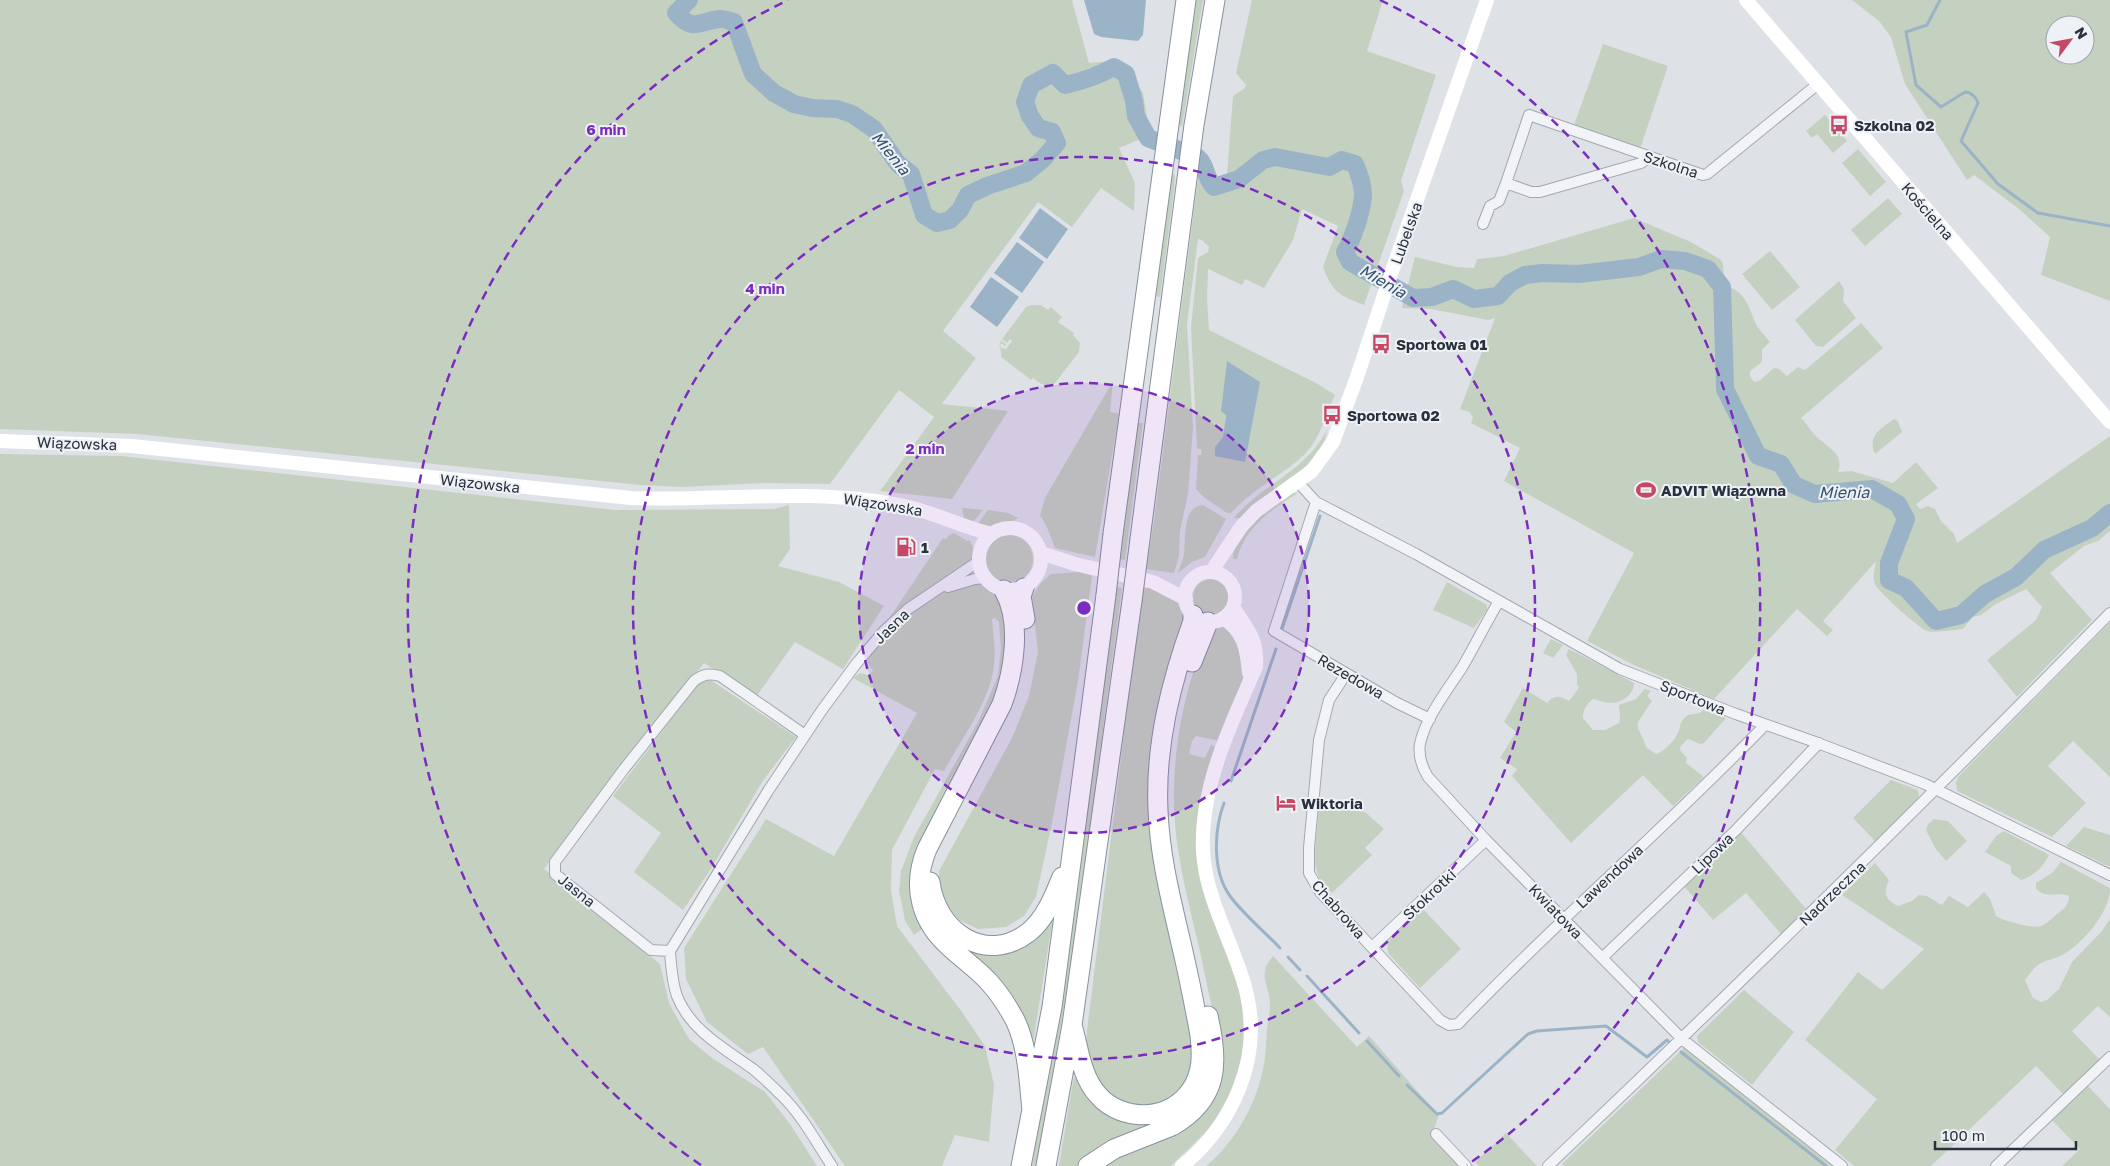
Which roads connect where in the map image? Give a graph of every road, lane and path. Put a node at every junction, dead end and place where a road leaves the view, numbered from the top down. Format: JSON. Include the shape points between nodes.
{"nodes":[{"id":1,"x":1186,"y":0,"type":"edge"},
{"id":2,"x":1215,"y":0,"type":"edge"},
{"id":3,"x":1487,"y":0,"type":"edge"},
{"id":4,"x":1746,"y":0,"type":"edge"},
{"id":5,"x":1818,"y":84,"type":"junction"},
{"id":6,"x":1649,"y":157,"type":"junction"},
{"id":7,"x":1506,"y":182,"type":"junction"},
{"id":8,"x":1483,"y":224,"type":"dead end"},
{"id":9,"x":2110,"y":422,"type":"edge"},
{"id":10,"x":0,"y":441,"type":"edge"},
{"id":11,"x":1297,"y":481,"type":"junction"},
{"id":12,"x":1316,"y":502,"type":"junction"},
{"id":13,"x":957,"y":523,"type":"junction"},
{"id":14,"x":992,"y":534,"type":"junction"},
{"id":15,"x":1231,"y":542,"type":"junction"},
{"id":16,"x":1040,"y":553,"type":"junction"},
{"id":17,"x":980,"y":555,"type":"junction"},
{"id":18,"x":1075,"y":564,"type":"junction"},
{"id":19,"x":1040,"y":569,"type":"junction"},
{"id":20,"x":1211,"y":572,"type":"junction"},
{"id":21,"x":985,"y":578,"type":"junction"},
{"id":22,"x":1226,"y":578,"type":"junction"},
{"id":23,"x":1153,"y":582,"type":"junction"},
{"id":24,"x":1190,"y":583,"type":"junction"},
{"id":25,"x":1024,"y":588,"type":"junction"},
{"id":26,"x":1004,"y":590,"type":"junction"},
{"id":27,"x":929,"y":595,"type":"junction"},
{"id":28,"x":1499,"y":601,"type":"junction"},
{"id":29,"x":1233,"y":607,"type":"junction"},
{"id":30,"x":1203,"y":613,"type":"junction"},
{"id":31,"x":2110,"y":613,"type":"edge"},
{"id":32,"x":1346,"y":674,"type":"junction"},
{"id":33,"x":1250,"y":682,"type":"junction"},
{"id":34,"x":1430,"y":719,"type":"junction"},
{"id":35,"x":1765,"y":725,"type":"junction"},
{"id":36,"x":805,"y":735,"type":"junction"},
{"id":37,"x":1819,"y":743,"type":"junction"},
{"id":38,"x":1937,"y":789,"type":"junction"},
{"id":39,"x":1486,"y":840,"type":"junction"},
{"id":40,"x":1070,"y":854,"type":"junction"},
{"id":41,"x":2110,"y":875,"type":"edge"},
{"id":42,"x":1564,"y":918,"type":"junction"},
{"id":43,"x":1372,"y":947,"type":"junction"},
{"id":44,"x":670,"y":951,"type":"junction"},
{"id":45,"x":1602,"y":958,"type":"junction"},
{"id":46,"x":1072,"y":1025,"type":"junction"},
{"id":47,"x":1453,"y":1025,"type":"joint"},
{"id":48,"x":1682,"y":1039,"type":"junction"},
{"id":49,"x":2110,"y":1057,"type":"edge"},
{"id":50,"x":1032,"y":1111,"type":"junction"},
{"id":51,"x":1436,"y":1134,"type":"dead end"},
{"id":52,"x":832,"y":1166,"type":"edge"},
{"id":53,"x":1022,"y":1166,"type":"edge"},
{"id":54,"x":1046,"y":1166,"type":"edge"},
{"id":55,"x":1088,"y":1166,"type":"edge"},
{"id":56,"x":1182,"y":1166,"type":"edge"},
{"id":57,"x":1466,"y":1166,"type":"edge"},
{"id":58,"x":1548,"y":1166,"type":"edge"},
{"id":59,"x":1842,"y":1166,"type":"edge"},
{"id":60,"x":1996,"y":1166,"type":"edge"}],
"edges":[{"from":1,"to":40,"type":"highway","bridge":true},
{"from":2,"to":46,"type":"highway","bridge":true,"via":[[1186,180],[1132,601]]},
{"from":3,"to":11,"type":"main road","name":"Lubelska","via":[[1332,442],[1312,471]]},
{"from":4,"to":5,"type":"main road","name":"Kościelna"},
{"from":5,"to":6,"type":"street","name":"Szkolna","via":[[1707,174],[1699,175]]},
{"from":5,"to":9,"type":"main road","name":"Kościelna"},
{"from":6,"to":7,"type":"street","via":[[1641,163],[1540,192]]},
{"from":6,"to":7,"type":"street","name":"Szkolna","via":[[1529,115]]},
{"from":7,"to":8,"type":"street","via":[[1499,202],[1490,206]]},
{"from":10,"to":13,"type":"main road","name":"Wiązowska","via":[[132,446],[631,498],[827,496],[895,504],[927,511]]},
{"from":11,"to":12,"type":"street","name":"Sportowa"},
{"from":11,"to":15,"type":"main road","name":"Lubelska","via":[[1256,511]]},
{"from":12,"to":28,"type":"street","name":"Sportowa"},
{"from":12,"to":32,"type":"street","name":"Rezedowa","via":[[1274,631]]},
{"from":13,"to":14,"type":"main road","name":"Wiązowska"},
{"from":13,"to":17,"type":"main road","name":"Wiązowska"},
{"from":14,"to":16,"type":"main road","via":[[1003,529],[1020,530],[1033,538]]},
{"from":14,"to":17,"type":"main road"},
{"from":15,"to":20,"type":"main road","name":"Lubelska"},
{"from":15,"to":22,"type":"main road","name":"Lubelska"},
{"from":16,"to":18,"type":"main road"},
{"from":16,"to":19,"type":"main road"},
{"from":17,"to":21,"type":"main road"},
{"from":17,"to":27,"type":"street","name":"Jasna"},
{"from":18,"to":19,"type":"main road"},
{"from":18,"to":23,"type":"main road"},
{"from":19,"to":25,"type":"main road"},
{"from":20,"to":22,"type":"main road"},
{"from":20,"to":24,"type":"main road","via":[[1199,575]]},
{"from":21,"to":26,"type":"main road"},
{"from":21,"to":27,"type":"street","name":"Jasna"},
{"from":22,"to":29,"type":"main road","via":[[1234,591]]},
{"from":23,"to":24,"type":"main road"},
{"from":23,"to":30,"type":"main road"},
{"from":24,"to":30,"type":"main road"},
{"from":25,"to":26,"type":"main road"},
{"from":25,"to":40,"type":"highway","via":[[1021,596],[1027,642],[1022,684],[1014,707],[939,848],[929,880],[931,895],[946,923],[958,935],[976,943],[997,946],[1016,941],[1042,918]]},
{"from":26,"to":50,"type":"highway","via":[[1014,643],[1010,684],[921,863],[919,894],[932,927],[950,948],[989,982],[1015,1021],[1028,1072]]},
{"from":27,"to":36,"type":"street","name":"Jasna","via":[[884,631]]},
{"from":28,"to":34,"type":"street","name":"Kwiatowa"},
{"from":28,"to":35,"type":"street","name":"Sportowa","via":[[1620,669]]},
{"from":29,"to":30,"type":"main road"},
{"from":29,"to":33,"type":"main road","via":[[1253,636],[1257,652]]},
{"from":30,"to":33,"type":"main road","via":[[1240,633],[1246,646]]},
{"from":30,"to":46,"type":"highway","via":[[1193,621],[1167,704],[1158,785],[1163,866],[1200,1035],[1202,1058],[1192,1090],[1177,1103],[1153,1114],[1115,1109],[1099,1097],[1088,1082]]},
{"from":30,"to":55,"type":"highway","via":[[1173,737],[1169,795],[1174,863],[1215,1045],[1212,1076],[1201,1102],[1181,1121],[1114,1149]]},
{"from":31,"to":38,"type":"street","name":"Nadrzeczna"},
{"from":32,"to":34,"type":"street","name":"Rezedowa"},
{"from":32,"to":43,"type":"street","name":"Chabrowa","via":[[1333,692],[1320,729],[1309,873],[1320,892]]},
{"from":33,"to":56,"type":"main road","via":[[1210,785],[1203,839],[1209,888],[1247,994],[1251,1024],[1248,1058],[1240,1090],[1226,1118],[1207,1144]]},
{"from":34,"to":39,"type":"street","name":"Kwiatowa","via":[[1419,746],[1423,768]]},
{"from":35,"to":37,"type":"street","name":"Sportowa"},
{"from":35,"to":42,"type":"street","name":"Lawendowa","via":[[1715,777]]},
{"from":36,"to":44,"type":"street","name":"Jasna"},
{"from":36,"to":44,"type":"street","name":"Jasna","via":[[720,676],[711,673],[701,676],[624,769],[555,862],[555,874],[651,950]]},
{"from":37,"to":38,"type":"street","name":"Sportowa"},
{"from":37,"to":45,"type":"street","name":"Lipowa","via":[[1736,830]]},
{"from":38,"to":41,"type":"street","name":"Sportowa"},
{"from":38,"to":48,"type":"street","name":"Nadrzeczna"},
{"from":39,"to":42,"type":"street","name":"Kwiatowa"},
{"from":39,"to":43,"type":"street","name":"Stokrotki"},
{"from":40,"to":50,"type":"highway","via":[[1052,1007]]},
{"from":42,"to":45,"type":"street","name":"Kwiatowa"},
{"from":42,"to":47,"type":"street","name":"Lawendowa","via":[[1458,1024]]},
{"from":43,"to":47,"type":"street","name":"Chabrowa","via":[[1440,1020]]},
{"from":44,"to":52,"type":"street","via":[[677,997],[694,1024],[783,1097]]},
{"from":45,"to":48,"type":"street","name":"Kwiatowa"},
{"from":46,"to":54,"type":"highway"},
{"from":48,"to":58,"type":"street","name":"Nadrzeczna"},
{"from":48,"to":59,"type":"street","name":"Kwiatowa"},
{"from":49,"to":60,"type":"street"},
{"from":50,"to":53,"type":"highway"},
{"from":51,"to":57,"type":"street"}]}
